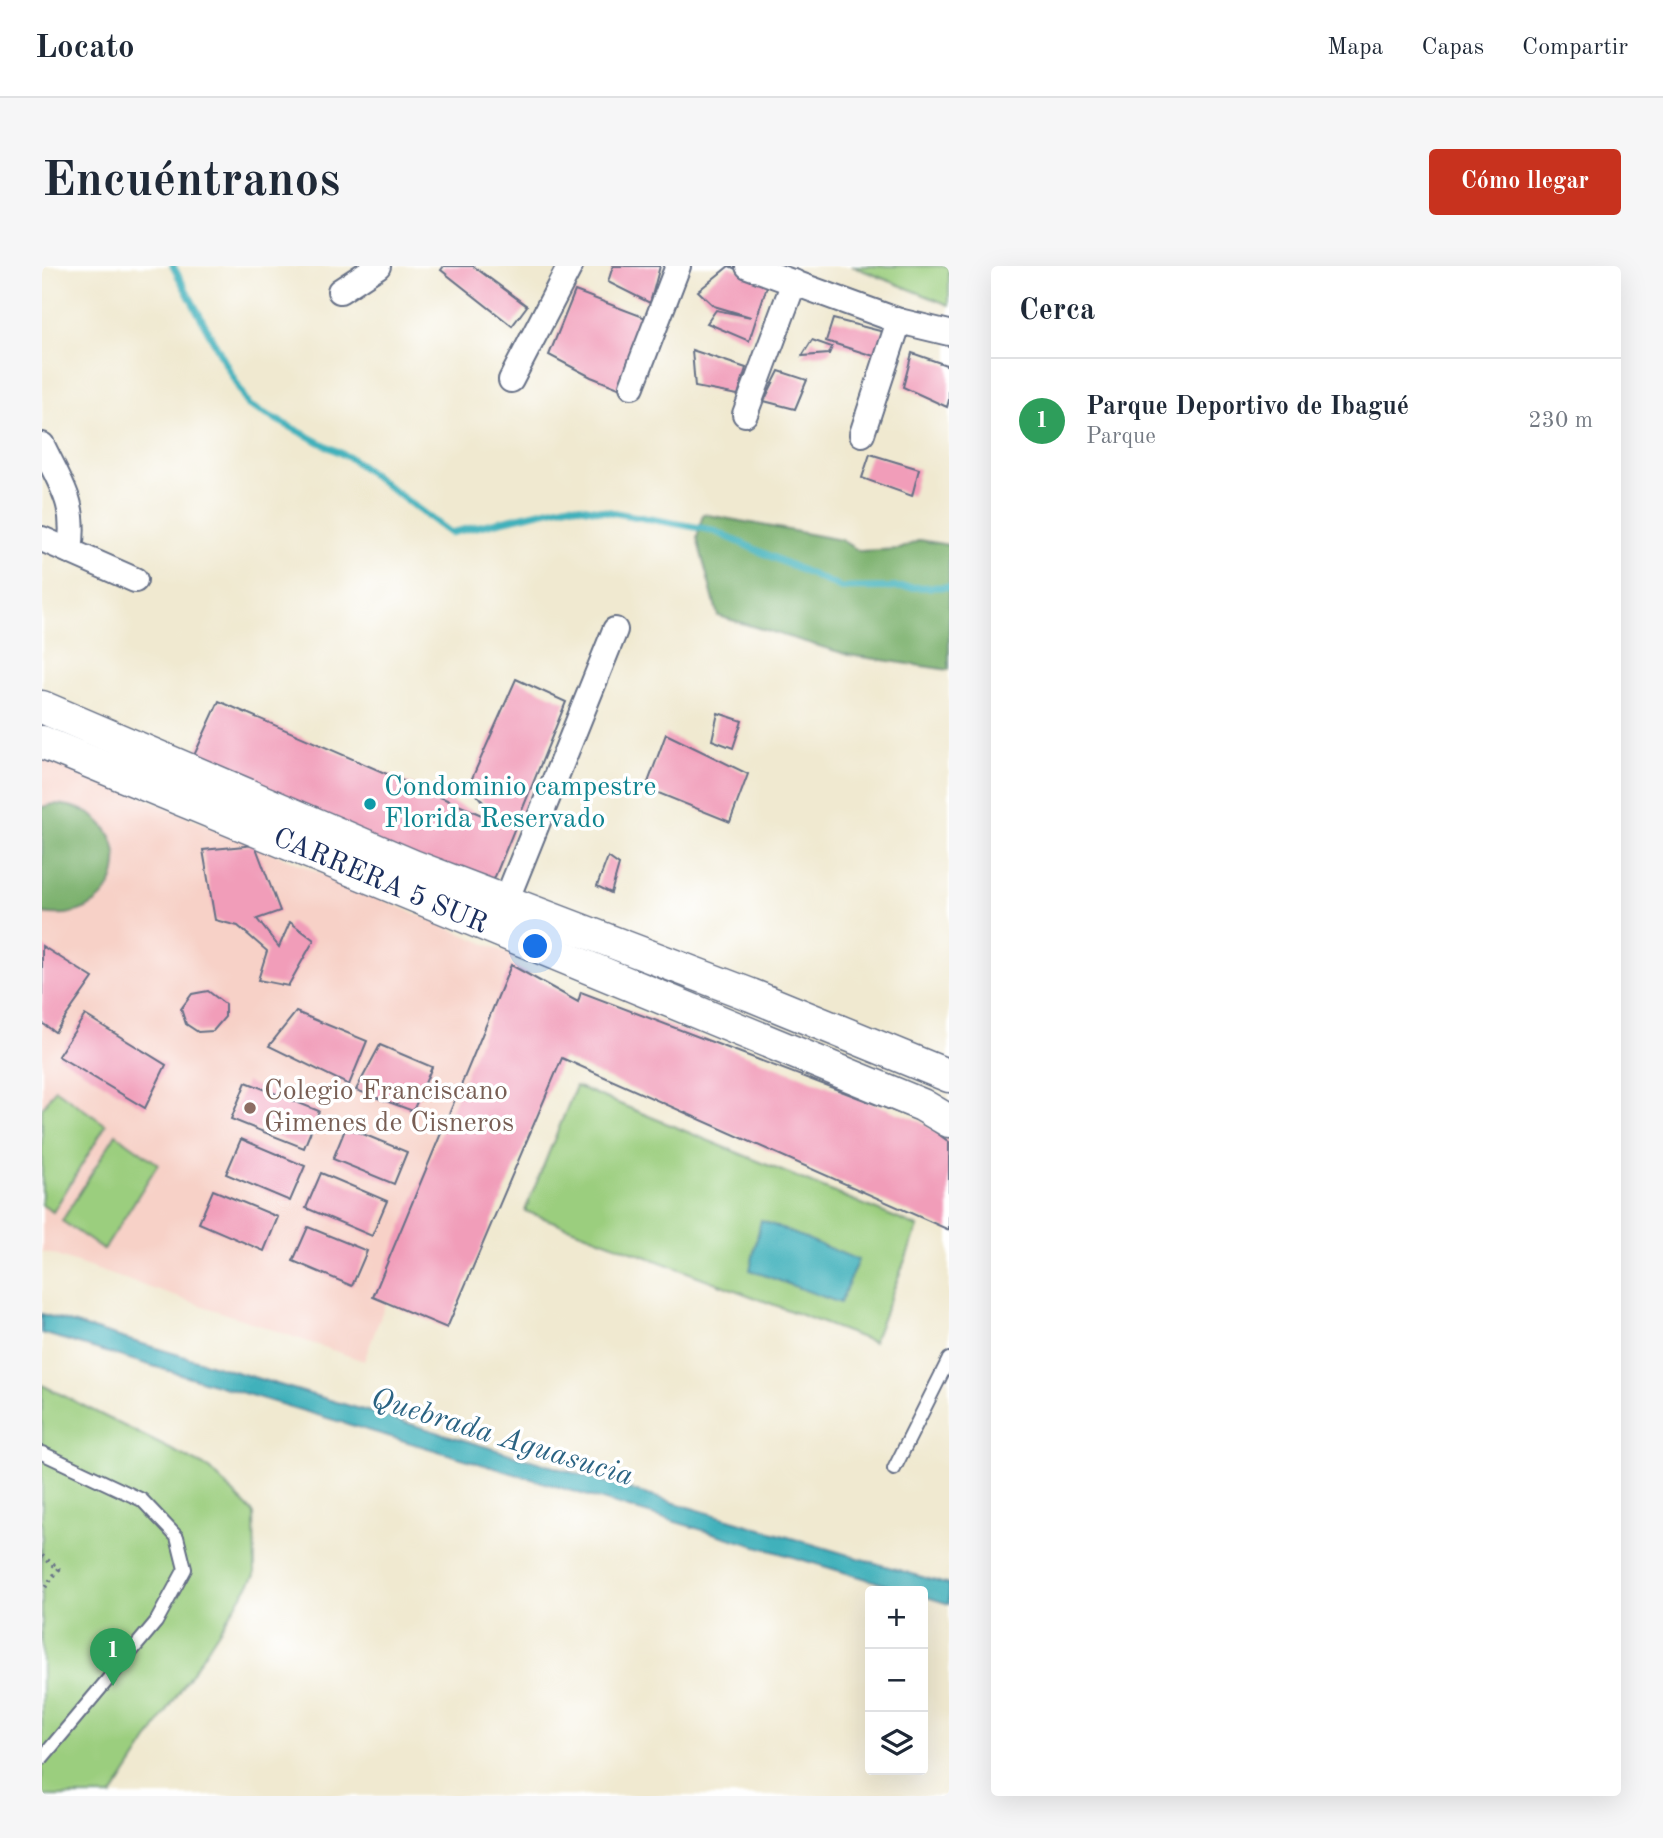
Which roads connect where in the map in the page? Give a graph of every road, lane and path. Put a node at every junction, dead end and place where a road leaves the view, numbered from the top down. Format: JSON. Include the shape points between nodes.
{"nodes":[{"id":1,"x":378,"y":266,"type":"edge"},
{"id":2,"x":570,"y":266,"type":"edge"},
{"id":3,"x":678,"y":266,"type":"edge"},
{"id":4,"x":748,"y":266,"type":"edge"},
{"id":5,"x":793,"y":282,"type":"junction"},
{"id":6,"x":340,"y":291,"type":"dead end"},
{"id":7,"x":899,"y":321,"type":"junction"},
{"id":8,"x":949,"y":333,"type":"edge"},
{"id":9,"x":511,"y":380,"type":"dead end"},
{"id":10,"x":632,"y":386,"type":"dead end"},
{"id":11,"x":745,"y":414,"type":"dead end"},
{"id":12,"x":862,"y":434,"type":"dead end"},
{"id":13,"x":42,"y":445,"type":"edge"},
{"id":14,"x":42,"y":539,"type":"edge"},
{"id":15,"x":70,"y":551,"type":"junction"},
{"id":16,"x":135,"y":580,"type":"dead end"},
{"id":17,"x":615,"y":630,"type":"dead end"},
{"id":18,"x":42,"y":707,"type":"edge"},
{"id":19,"x":42,"y":741,"type":"edge"},
{"id":20,"x":506,"y":901,"type":"junction"},
{"id":21,"x":949,"y":1076,"type":"edge"},
{"id":22,"x":949,"y":1121,"type":"edge"},
{"id":23,"x":949,"y":1359,"type":"edge"},
{"id":24,"x":42,"y":1453,"type":"edge"},
{"id":25,"x":894,"y":1469,"type":"dead end"},
{"id":26,"x":42,"y":1556,"type":"edge"},
{"id":27,"x":42,"y":1591,"type":"edge"},
{"id":28,"x":42,"y":1758,"type":"edge"}],
"edges":[{"from":1,"to":6,"type":"street"},
{"from":2,"to":9,"type":"street"},
{"from":3,"to":10,"type":"street"},
{"from":4,"to":5,"type":"street"},
{"from":5,"to":7,"type":"street"},
{"from":5,"to":11,"type":"street"},
{"from":7,"to":8,"type":"street"},
{"from":7,"to":12,"type":"street"},
{"from":13,"to":15,"type":"street","via":[[71,505]]},
{"from":14,"to":15,"type":"street"},
{"from":15,"to":16,"type":"street"},
{"from":17,"to":20,"type":"street"},
{"from":18,"to":20,"type":"street","name":"CARRERA 5 SUR","via":[[413,866]]},
{"from":19,"to":22,"type":"street","name":"CARRERA 5 SUR","via":[[922,1105]]},
{"from":20,"to":21,"type":"street","name":"CARRERA 5 SUR"},
{"from":23,"to":25,"type":"lane"},
{"from":24,"to":28,"type":"lane","via":[[142,1500],[177,1537],[185,1569],[156,1622]]},
{"from":26,"to":27,"type":"path","via":[[59,1569]]}]}
